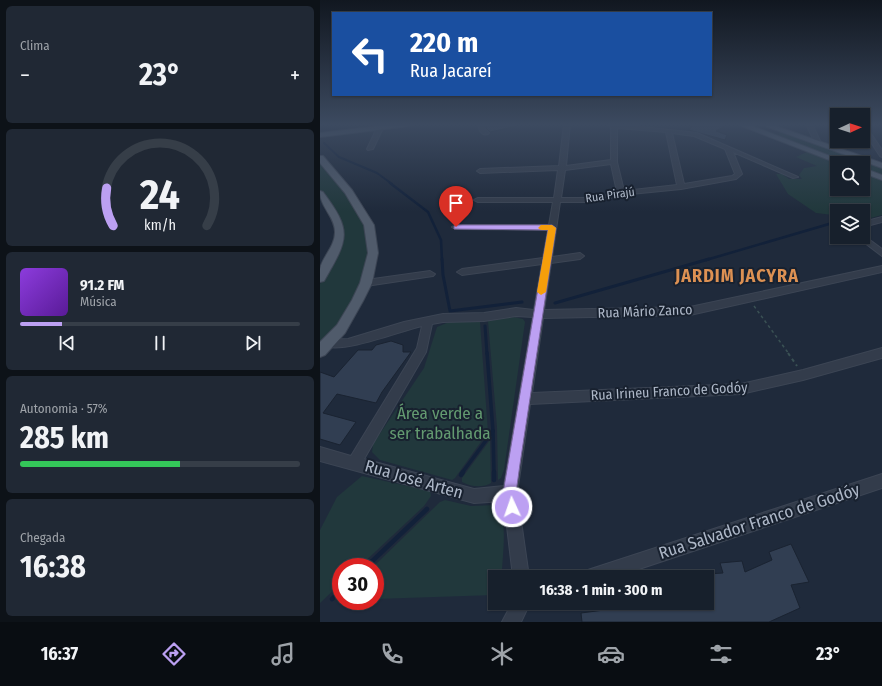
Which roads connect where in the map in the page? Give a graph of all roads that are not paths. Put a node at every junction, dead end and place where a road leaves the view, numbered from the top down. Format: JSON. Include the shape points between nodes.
{"nodes":[{"id":1,"x":564,"y":153,"type":"edge"},
{"id":2,"x":614,"y":153,"type":"edge"},
{"id":3,"x":674,"y":153,"type":"edge"},
{"id":4,"x":730,"y":153,"type":"edge"},
{"id":5,"x":738,"y":153,"type":"edge"},
{"id":6,"x":817,"y":153,"type":"edge"},
{"id":7,"x":846,"y":153,"type":"edge"},
{"id":8,"x":320,"y":158,"type":"edge"},
{"id":9,"x":830,"y":158,"type":"edge"},
{"id":10,"x":614,"y":162,"type":"junction"},
{"id":11,"x":882,"y":166,"type":"edge"},
{"id":12,"x":562,"y":168,"type":"junction"},
{"id":13,"x":480,"y":171,"type":"dead end"},
{"id":14,"x":870,"y":173,"type":"edge"},
{"id":15,"x":795,"y":177,"type":"dead end"},
{"id":16,"x":882,"y":178,"type":"edge"},
{"id":17,"x":681,"y":186,"type":"junction"},
{"id":18,"x":621,"y":193,"type":"junction"},
{"id":19,"x":322,"y":198,"type":"edge"},
{"id":20,"x":478,"y":200,"type":"dead end"},
{"id":21,"x":557,"y":200,"type":"junction"},
{"id":22,"x":882,"y":219,"type":"edge"},
{"id":23,"x":870,"y":223,"type":"edge"},
{"id":24,"x":456,"y":227,"type":"dead end"},
{"id":25,"x":552,"y":228,"type":"junction"},
{"id":26,"x":870,"y":244,"type":"edge"},
{"id":27,"x":882,"y":253,"type":"edge"},
{"id":28,"x":580,"y":256,"type":"dead end"},
{"id":29,"x":547,"y":260,"type":"junction"},
{"id":30,"x":882,"y":269,"type":"edge"},
{"id":31,"x":462,"y":272,"type":"dead end"},
{"id":32,"x":430,"y":274,"type":"dead end"},
{"id":33,"x":320,"y":278,"type":"edge"},
{"id":34,"x":366,"y":283,"type":"junction"},
{"id":35,"x":538,"y":314,"type":"junction"},
{"id":36,"x":428,"y":321,"type":"junction"},
{"id":37,"x":328,"y":343,"type":"junction"},
{"id":38,"x":320,"y":351,"type":"edge"},
{"id":39,"x":882,"y":353,"type":"edge"},
{"id":40,"x":524,"y":399,"type":"junction"},
{"id":41,"x":320,"y":454,"type":"edge"},
{"id":42,"x":355,"y":462,"type":"junction"},
{"id":43,"x":882,"y":481,"type":"edge"},
{"id":44,"x":510,"y":493,"type":"junction"},
{"id":45,"x":520,"y":570,"type":"edge"},
{"id":46,"x":612,"y":570,"type":"edge"},
{"id":47,"x":518,"y":610,"type":"edge"},
{"id":48,"x":511,"y":622,"type":"edge"}],
"edges":[{"from":1,"to":12,"type":"street"},
{"from":2,"to":10,"type":"street"},
{"from":3,"to":17,"type":"street"},
{"from":4,"to":17,"type":"street","name":"Rua Pirajú","via":[[739,174],[734,178]]},
{"from":5,"to":15,"type":"street"},
{"from":6,"to":9,"type":"main road"},
{"from":7,"to":11,"type":"main road"},
{"from":8,"to":34,"type":"main road","via":[[349,192],[369,225],[374,253]]},
{"from":10,"to":12,"type":"street"},
{"from":10,"to":18,"type":"street"},
{"from":12,"to":13,"type":"street"},
{"from":12,"to":21,"type":"street"},
{"from":14,"to":16,"type":"main road"},
{"from":17,"to":18,"type":"street","name":"Rua Pirajú"},
{"from":18,"to":21,"type":"street","name":"Rua Pirajú","via":[[596,200]]},
{"from":19,"to":33,"type":"main road","via":[[333,212],[340,232],[332,256]]},
{"from":20,"to":21,"type":"street","name":"Rua Pirajú"},
{"from":21,"to":25,"type":"street"},
{"from":22,"to":23,"type":"street"},
{"from":24,"to":25,"type":"street"},
{"from":25,"to":29,"type":"street"},
{"from":26,"to":27,"type":"street"},
{"from":28,"to":29,"type":"street"},
{"from":29,"to":31,"type":"street"},
{"from":29,"to":35,"type":"street"},
{"from":30,"to":35,"type":"street","name":"Rua Mário Zanco","via":[[690,311]]},
{"from":32,"to":34,"type":"street"},
{"from":34,"to":37,"type":"main road","via":[[341,329]]},
{"from":35,"to":36,"type":"street","name":"Rua Mário Zanco","via":[[516,312]]},
{"from":35,"to":40,"type":"street"},
{"from":36,"to":37,"type":"street","name":"Rua Mário Zanco","via":[[348,342]]},
{"from":36,"to":42,"type":"street","via":[[422,349]]},
{"from":37,"to":38,"type":"main road"},
{"from":39,"to":40,"type":"street","name":"Rua Irineu Franco de Godóy","via":[[741,389]]},
{"from":40,"to":44,"type":"street"},
{"from":41,"to":42,"type":"street","name":"Rua José Arten"},
{"from":42,"to":44,"type":"street","name":"Rua José Arten","via":[[474,496]]},
{"from":43,"to":46,"type":"street","name":"Rua Salvador Franco de Godóy"},
{"from":44,"to":45,"type":"street"},
{"from":47,"to":48,"type":"street"}]}
